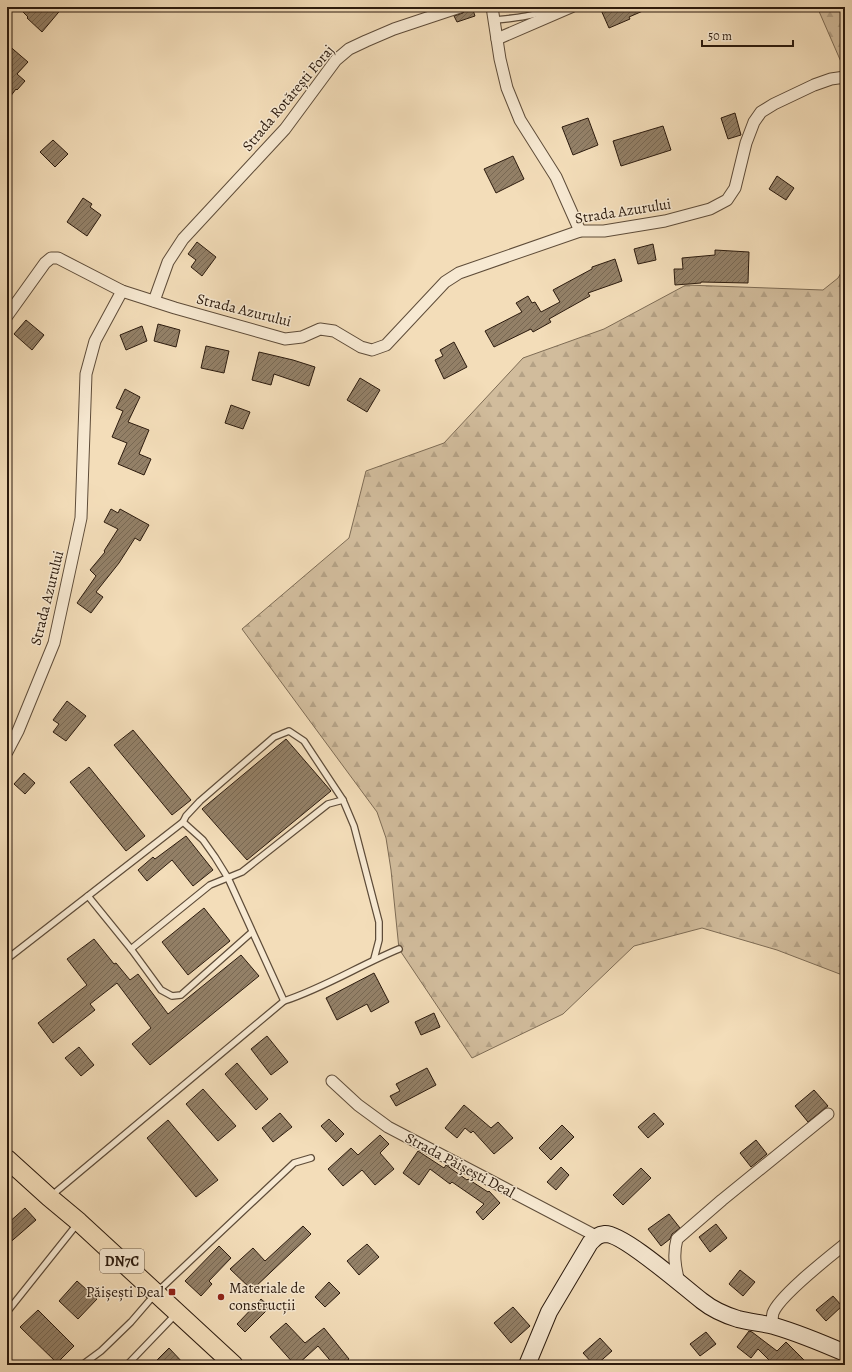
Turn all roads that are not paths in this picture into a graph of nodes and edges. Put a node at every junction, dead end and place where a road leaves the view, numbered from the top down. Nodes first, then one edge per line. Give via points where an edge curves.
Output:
1 (460, 7) edge
2 (492, 7) edge
3 (556, 7) edge
4 (571, 7) edge
5 (495, 20) junction
6 (497, 39) junction
7 (845, 77) edge
8 (580, 231) junction
9 (122, 291) junction
10 (154, 301) junction
11 (7, 316) edge
12 (7, 558) edge
13 (7, 563) edge
14 (7, 752) edge
15 (343, 800) junction
16 (183, 822) junction
17 (228, 878) junction
18 (88, 896) junction
19 (252, 932) junction
20 (131, 949) junction
21 (399, 949) dead end
22 (7, 959) edge
23 (374, 959) junction
24 (284, 1001) junction
25 (332, 1081) dead end
26 (828, 1114) dead end
27 (312, 1158) dead end
28 (7, 1159) edge
29 (49, 1197) junction
30 (79, 1222) junction
31 (596, 1236) junction
32 (845, 1244) edge
33 (679, 1282) junction
34 (156, 1294) junction
35 (7, 1312) edge
36 (177, 1313) junction
37 (772, 1326) junction
38 (845, 1353) edge
39 (82, 1365) edge
40 (127, 1365) edge
41 (234, 1365) edge
42 (527, 1365) edge

1 - 10 street, Strada Rotărești Foraj via 394,29 349,49 336,60 285,129 183,239 168,262
2 - 5 street
3 - 5 lane via 523,18
4 - 6 street
5 - 6 street
6 - 8 street via 507,88 520,120 556,177
7 - 8 street, Strada Azurului via 814,85 762,112 754,122 746,143 735,188 727,200 710,210 665,221 604,231
8 - 10 street, Strada Azurului via 459,273 445,282 386,346 372,350 361,347 334,330 320,329 302,337 285,339
9 - 10 street, Strada Azurului
9 - 11 street via 58,258 51,258
9 - 14 street, Strada Azurului via 95,341 86,374 81,518 54,643
12 - 13 lane
15 - 16 lane via 304,741 289,731 274,737 206,796
15 - 17 lane via 328,804 242,872
15 - 23 lane via 354,826 379,922
16 - 17 lane via 203,840
16 - 18 lane
17 - 19 lane
17 - 20 lane via 210,885
18 - 20 lane
18 - 22 lane
19 - 20 lane via 181,995 172,996 161,990
19 - 24 lane
21 - 23 lane
23 - 24 lane
24 - 29 lane
25 - 31 street, Strada Păișești Deal via 358,1105 388,1127
26 - 33 street via 677,1239 674,1261
27 - 34 lane via 294,1163
28 - 29 main road, DN7C
29 - 30 main road, DN7C
30 - 34 main road, DN7C
30 - 35 lane
31 - 33 street, Strada Păișești Deal via 606,1234 617,1237
31 - 42 street via 549,1312
32 - 37 street via 776,1306
33 - 37 street, Strada Păișești Deal via 719,1311 737,1319
34 - 36 main road, DN7C
34 - 39 lane via 101,1351
36 - 40 lane
36 - 41 main road, DN7C
37 - 38 street, Strada Păișești Deal

